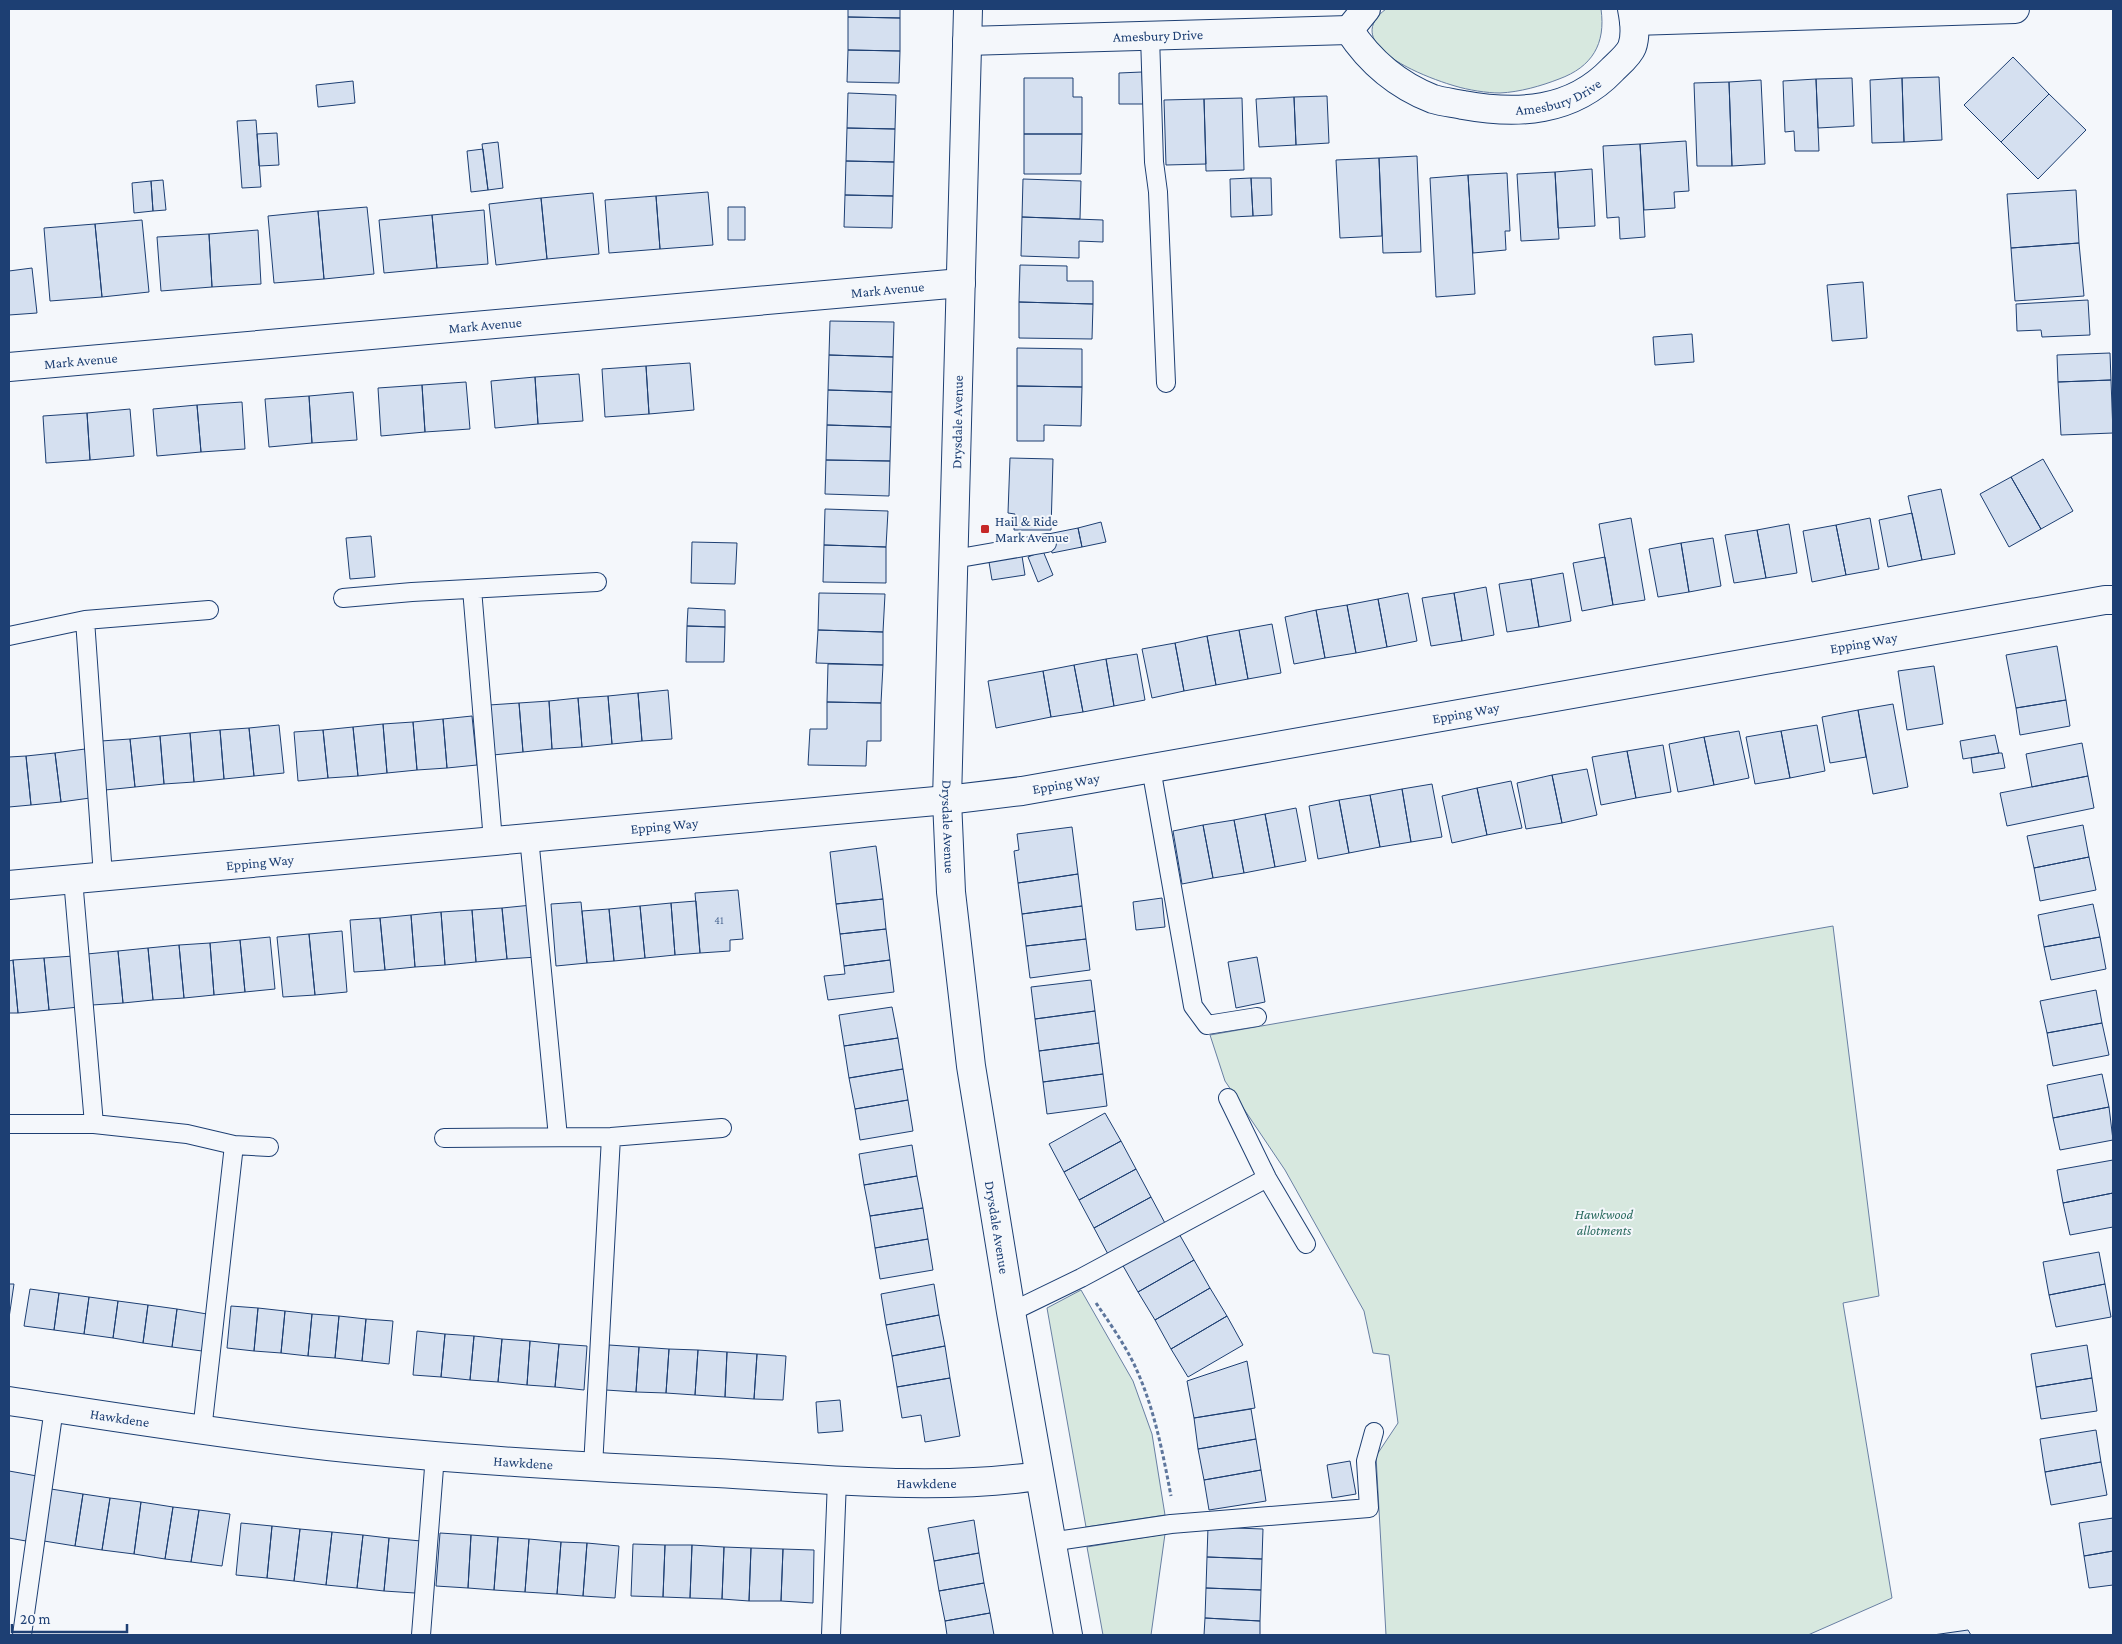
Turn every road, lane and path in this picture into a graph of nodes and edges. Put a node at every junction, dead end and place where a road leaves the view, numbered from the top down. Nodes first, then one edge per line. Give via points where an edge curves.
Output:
1 (968, 9) edge
2 (1366, 9) edge
3 (2015, 9) edge
4 (1633, 15) edge
5 (1349, 30) junction
6 (1150, 36) junction
7 (966, 41) junction
8 (961, 283) junction
9 (9, 367) edge
10 (1166, 383) dead end
11 (1047, 543) dead end
12 (954, 559) junction
13 (596, 582) dead end
14 (472, 589) junction
15 (343, 598) dead end
16 (2113, 600) edge
17 (209, 610) dead end
18 (85, 620) junction
19 (9, 636) edge
20 (1151, 768) junction
21 (947, 800) junction
22 (530, 837) junction
23 (493, 841) junction
24 (103, 876) junction
25 (73, 879) junction
26 (9, 885) edge
27 (1257, 1017) dead end
28 (1228, 1098) dead end
29 (9, 1124) edge
30 (94, 1124) junction
31 (722, 1128) dead end
32 (558, 1137) junction
33 (611, 1137) junction
34 (444, 1138) dead end
35 (234, 1145) junction
36 (269, 1147) dead end
37 (1267, 1178) junction
38 (1306, 1244) dead end
39 (1081, 1278) junction
40 (1011, 1312) junction
41 (9, 1401) edge
42 (54, 1408) junction
43 (202, 1430) junction
44 (1374, 1432) dead end
45 (435, 1455) junction
46 (592, 1467) junction
47 (1039, 1476) junction
48 (837, 1480) junction
49 (1171, 1524) junction
50 (1050, 1542) junction
51 (22, 1635) edge
52 (421, 1635) edge
53 (831, 1635) edge
54 (1068, 1635) edge

1 - 7 street, Drysdale Avenue
2 - 5 street
3 - 4 street, Amesbury Drive
4 - 5 street, Amesbury Drive via 1632,46 1599,84 1567,100 1508,111 1435,100 1406,86 1382,70 1363,51
5 - 6 street, Amesbury Drive
6 - 7 street, Amesbury Drive
6 - 10 lane
7 - 8 street, Drysdale Avenue
8 - 9 street, Mark Avenue
8 - 12 street, Drysdale Avenue
11 - 12 lane
12 - 21 street, Drysdale Avenue
13 - 14 lane
14 - 15 lane
14 - 23 lane
16 - 20 street, Epping Way
17 - 18 lane
18 - 19 lane
18 - 24 lane
20 - 21 street, Epping Way via 1022,791
20 - 27 lane via 1193,1006 1207,1025
21 - 22 street, Epping Way
21 - 40 street, Drysdale Avenue via 951,892 971,1066
22 - 23 street, Epping Way
22 - 32 lane
23 - 24 street, Epping Way
24 - 25 street, Epping Way
25 - 26 street, Epping Way
25 - 30 lane
28 - 37 lane
29 - 30 lane
30 - 35 lane via 187,1134
31 - 33 lane
32 - 33 lane
32 - 34 lane
33 - 46 lane
35 - 36 lane
35 - 43 lane
37 - 38 lane
37 - 39 lane
39 - 40 lane
39 - 49 path via 1138,1372 1158,1431 1172,1503
40 - 47 street, Drysdale Avenue
41 - 42 street, Hawkdene
42 - 43 street, Hawkdene
42 - 51 lane
43 - 45 street, Hawkdene
44 - 49 lane via 1366,1461 1369,1508
45 - 46 street, Hawkdene
45 - 52 lane
46 - 48 street, Hawkdene
47 - 48 street, Hawkdene via 969,1483
47 - 50 street, Drysdale Avenue
48 - 53 lane
49 - 50 lane
50 - 54 street, Drysdale Avenue

